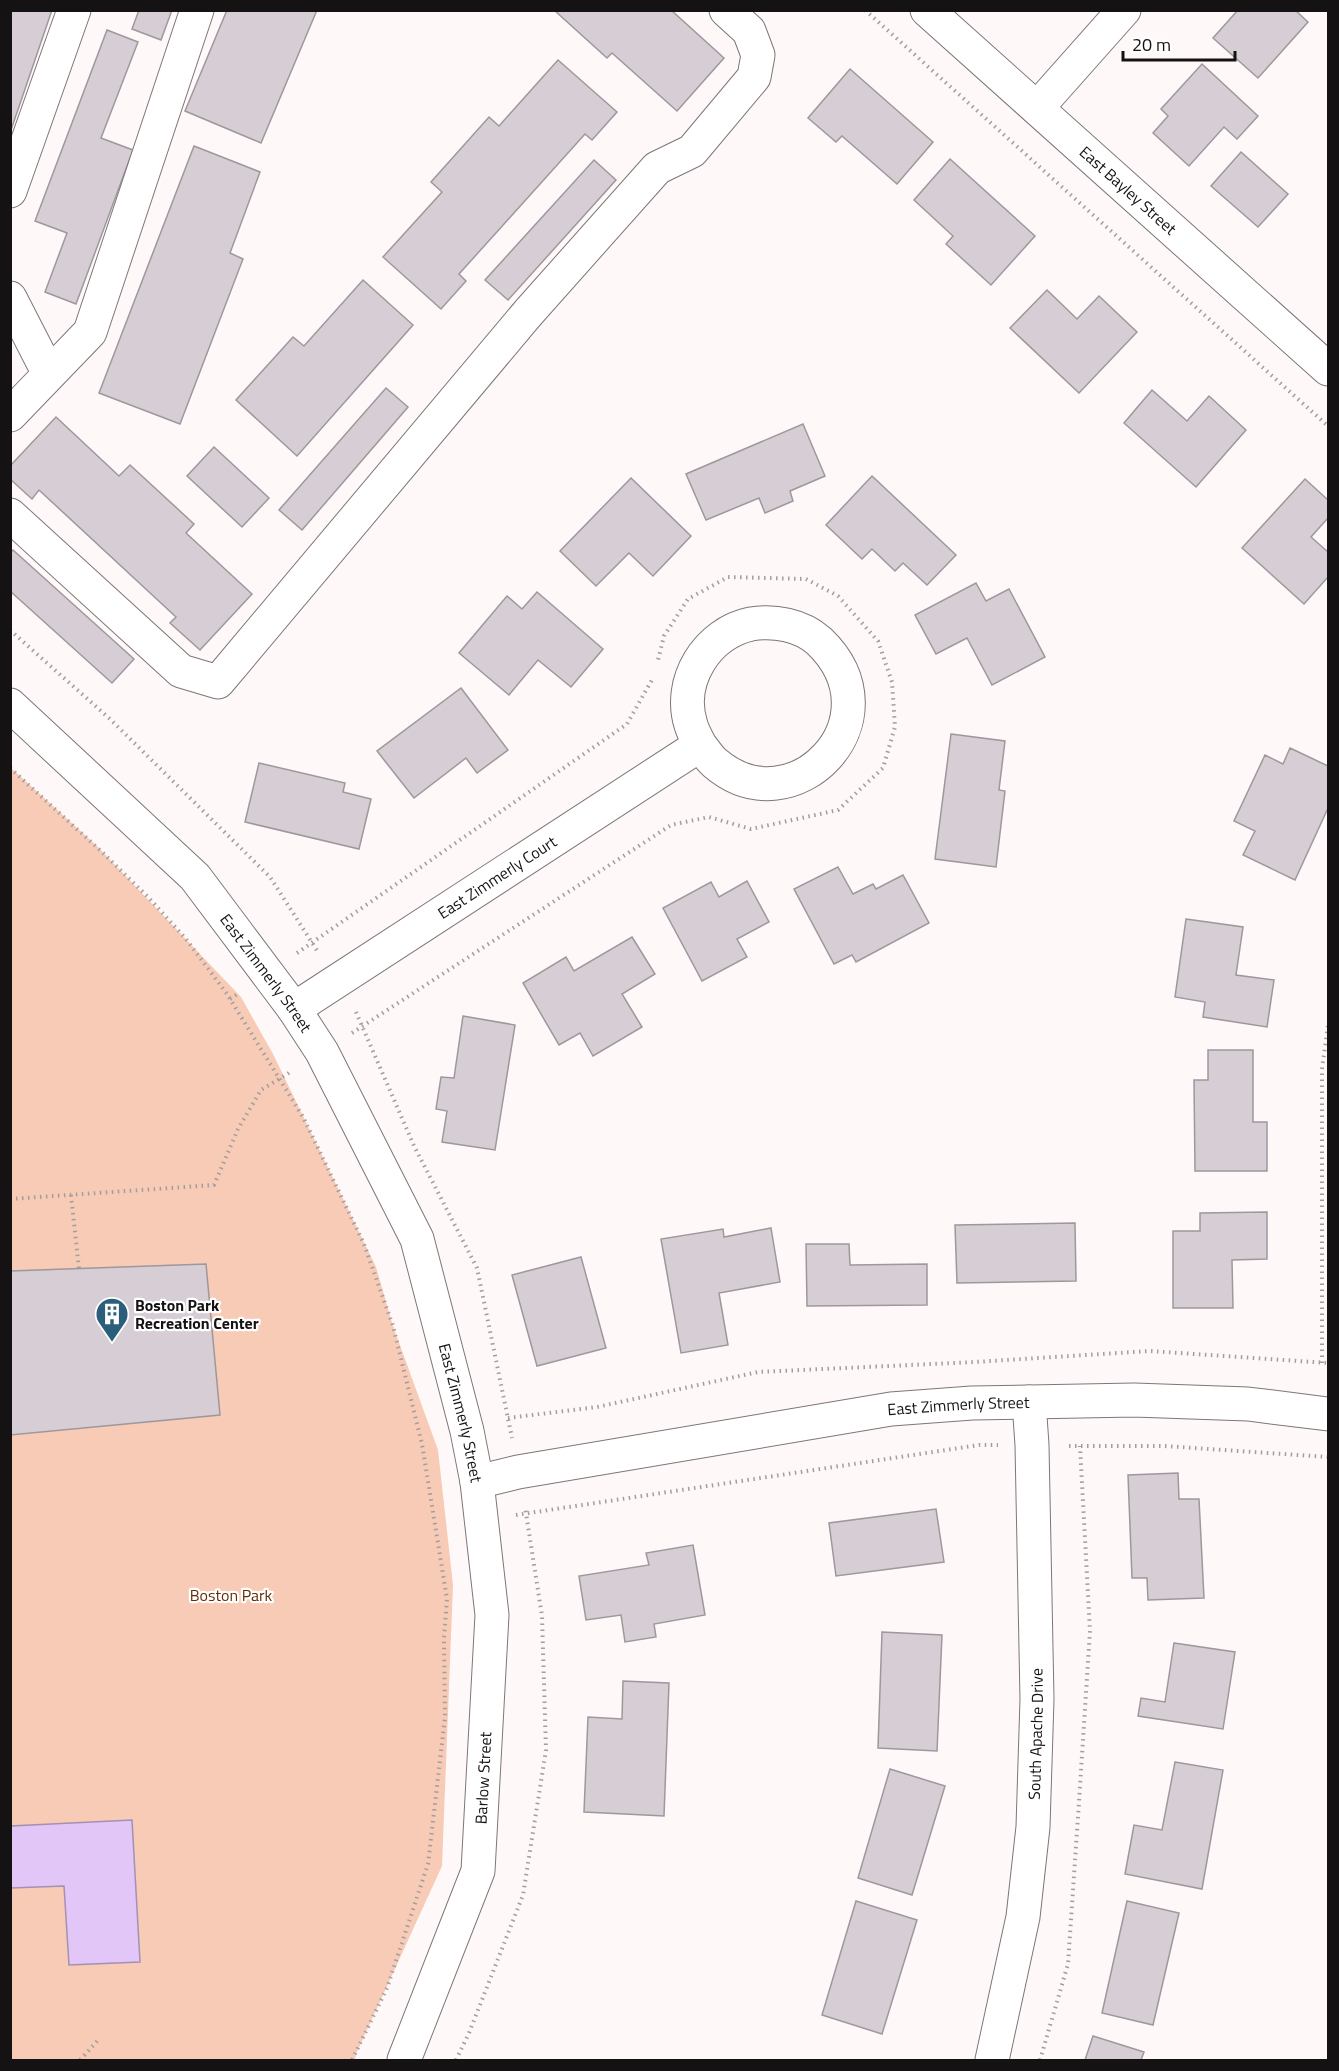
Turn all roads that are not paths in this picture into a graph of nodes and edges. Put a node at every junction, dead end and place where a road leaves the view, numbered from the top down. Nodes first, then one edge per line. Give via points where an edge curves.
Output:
1 (74, 10) edge
2 (197, 10) edge
3 (726, 10) edge
4 (927, 10) edge
5 (1124, 10) edge
6 (1036, 108) junction
7 (10, 191) edge
8 (10, 298) edge
9 (1329, 369) edge
10 (49, 374) junction
11 (10, 415) edge
12 (10, 515) edge
13 (10, 705) edge
14 (700, 745) junction
15 (294, 1010) junction
16 (1029, 1402) junction
17 (1329, 1414) edge
18 (477, 1482) junction
19 (404, 2061) edge
20 (992, 2061) edge

1 - 7 street
2 - 10 street via 90,332
3 - 12 street via 749,31 758,55 754,77 692,151 657,168 528,313 218,682 181,671
4 - 6 street, East Bayley Street
5 - 6 street
6 - 9 street, East Bayley Street
8 - 10 street
10 - 11 street
13 - 15 street, East Zimmerly Street via 195,877
14 - 14 street via 714,762 752,781 771,783 797,778 832,752 844,728 848,700 845,677 832,655 811,635 783,623 739,627 717,640 700,658 691,680 690,724
14 - 15 street, East Zimmerly Court
15 - 18 street, East Zimmerly Street via 322,1052 417,1239
16 - 17 street, East Zimmerly Street via 1226,1403
16 - 18 street, East Zimmerly Street via 891,1409
16 - 20 street, South Apache Drive via 1037,1699 1033,1827 1023,1917
18 - 19 street, Barlow Street via 492,1615 478,1871

